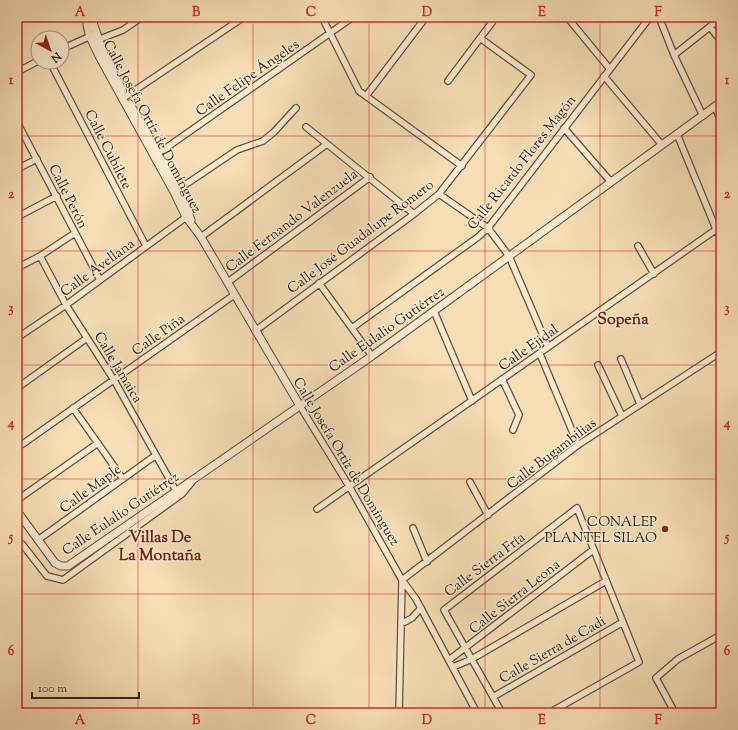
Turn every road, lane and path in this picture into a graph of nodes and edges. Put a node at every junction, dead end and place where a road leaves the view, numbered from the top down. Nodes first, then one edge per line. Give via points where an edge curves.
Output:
1 (88, 17) edge
2 (142, 17) edge
3 (244, 17) edge
4 (322, 17) edge
5 (353, 17) edge
6 (426, 17) edge
7 (496, 17) edge
8 (650, 17) edge
9 (659, 17) edge
10 (569, 18) edge
11 (721, 18) edge
12 (710, 28) junction
13 (330, 34) junction
14 (95, 38) junction
15 (480, 38) junction
16 (721, 41) edge
17 (70, 46) edge
18 (674, 55) junction
19 (30, 65) edge
20 (609, 68) junction
21 (54, 70) edge
22 (17, 72) edge
23 (604, 76) junction
24 (448, 81) dead end
25 (366, 96) junction
26 (124, 98) junction
27 (718, 104) edge
28 (296, 108) dead end
29 (703, 116) junction
30 (17, 122) edge
31 (721, 122) edge
32 (306, 128) dead end
33 (564, 128) junction
34 (677, 134) junction
35 (327, 144) junction
36 (662, 145) junction
37 (156, 155) junction
38 (37, 159) junction
39 (462, 166) junction
40 (17, 169) edge
41 (370, 177) junction
42 (611, 182) junction
43 (177, 190) junction
44 (439, 194) junction
45 (57, 196) junction
46 (414, 214) junction
47 (188, 216) junction
48 (17, 217) edge
49 (488, 228) junction
50 (718, 228) edge
51 (75, 233) junction
52 (201, 237) junction
53 (721, 238) edge
54 (146, 246) junction
55 (638, 246) dead end
56 (40, 256) junction
57 (509, 256) junction
58 (17, 268) edge
59 (654, 274) junction
60 (100, 280) junction
61 (228, 282) junction
62 (319, 283) junction
63 (234, 294) junction
64 (66, 305) junction
65 (434, 311) junction
66 (352, 328) junction
67 (255, 331) junction
68 (17, 338) edge
69 (87, 338) junction
70 (548, 347) junction
71 (721, 352) edge
72 (540, 354) junction
73 (372, 356) junction
74 (621, 359) dead end
75 (598, 365) dead end
76 (502, 379) junction
77 (114, 380) junction
78 (17, 388) edge
79 (472, 400) junction
80 (640, 404) junction
81 (300, 406) junction
82 (73, 408) junction
83 (622, 416) junction
84 (513, 430) dead end
85 (98, 443) junction
86 (578, 445) junction
87 (17, 448) edge
88 (156, 455) junction
89 (199, 475) junction
90 (123, 479) junction
91 (470, 482) dead end
92 (349, 486) junction
93 (176, 490) junction
94 (17, 500) edge
95 (316, 509) dead end
96 (17, 511) edge
97 (488, 515) junction
98 (413, 528) dead end
99 (38, 540) junction
100 (17, 543) edge
101 (593, 550) junction
102 (427, 562) junction
103 (402, 580) junction
104 (606, 581) junction
105 (421, 608) junction
106 (623, 622) junction
107 (401, 624) junction
108 (721, 635) edge
109 (466, 648) junction
110 (472, 659) junction
111 (449, 660) junction
112 (453, 667) junction
113 (493, 697) junction
114 (399, 713) edge
115 (477, 713) edge
116 (502, 713) edge
117 (550, 713) edge
118 (675, 713) edge

1 - 14 street, Calle Josefa Ortiz de Domínguez via 86,22
2 - 14 street via 122,30
3 - 26 street
4 - 13 street
5 - 13 street, Calle Felipe Ángeles
6 - 25 street
7 - 15 street
8 - 20 street, Calle Ricardo Flores Magón
9 - 18 street
10 - 20 street
11 - 12 street
12 - 16 street
12 - 18 street
13 - 25 street via 359,91
13 - 37 street, Calle Felipe Ángeles
14 - 17 street
14 - 26 street, Calle Josefa Ortiz de Domínguez via 99,56
15 - 24 street
15 - 39 street, Calle José Guadalupe Romero via 531,75
18 - 29 street
19 - 22 street
20 - 23 street, Calle Ricardo Flores Magón
21 - 54 street, Calle Cubilete
23 - 33 street, Calle Ricardo Flores Magón
23 - 36 street
25 - 39 street
26 - 37 street, Calle Josefa Ortiz de Domínguez
27 - 29 street, Calle Eulalio Gutiérrez
27 - 31 street
28 - 43 street via 263,141 237,150
29 - 34 street, Calle Eulalio Gutiérrez
30 - 38 street, Calle Perón
32 - 35 street
33 - 42 street
33 - 49 street, Calle Ricardo Flores Magón
34 - 36 street, Calle Eulalio Gutiérrez
34 - 50 street
35 - 41 street
35 - 52 street
36 - 42 street, Calle Eulalio Gutiérrez
37 - 43 street, Calle Josefa Ortiz de Domínguez
38 - 40 street
38 - 45 street, Calle Perón
39 - 44 street, Calle José Guadalupe Romero
41 - 46 street
41 - 61 street, Calle Fernando Valenzuela
42 - 57 street, Calle Eulalio Gutiérrez
43 - 47 street, Calle Josefa Ortiz de Domínguez
44 - 46 street, Calle José Guadalupe Romero
44 - 49 street
45 - 48 street
45 - 51 street, Calle Perón
46 - 62 street, Calle José Guadalupe Romero
47 - 52 street, Calle Josefa Ortiz de Domínguez
47 - 54 street, Calle Avellana
49 - 57 street
49 - 66 street, Calle Ricardo Flores Magón via 478,238
50 - 53 street
50 - 59 street, Calle Ejidal
51 - 56 street
51 - 60 street, Calle Perón
52 - 61 street, Calle Josefa Ortiz de Domínguez
54 - 60 street, Calle Avellana
55 - 59 street
56 - 58 street
56 - 64 street, Calle Jamaica
57 - 65 street, Calle Eulalio Gutiérrez
57 - 70 street
59 - 70 street, Calle Ejidal
60 - 64 street, Calle Avellana
61 - 63 street, Calle Josefa Ortiz de Domínguez
62 - 66 street
62 - 67 street, Calle José Guadalupe Romero
63 - 67 street, Calle Josefa Ortiz de Domínguez
63 - 77 street, Calle Piña
64 - 68 street, Calle Avellana
64 - 69 street, Calle Jamaica
65 - 73 street, Calle Eulalio Gutiérrez
65 - 79 street
66 - 73 street
67 - 81 street, Calle Josefa Ortiz de Domínguez
69 - 77 street, Calle Jamaica
69 - 78 street
70 - 72 street, Calle Ejidal
71 - 80 street, Calle Bugambilias
72 - 76 street, Calle Ejidal
72 - 86 street
73 - 81 street, Calle Eulalio Gutiérrez
74 - 80 street
75 - 83 street
76 - 79 street, Calle Ejidal
76 - 84 street via 519,415
77 - 82 street, Calle Piña
77 - 88 street, Calle Jamaica
79 - 92 street, Calle Ejidal
80 - 83 street, Calle Bugambilias
81 - 89 street, Calle Eulalio Gutiérrez
81 - 92 street, Calle Josefa Ortiz de Domínguez
82 - 85 street
82 - 87 street, Calle Piña
83 - 86 street, Calle Bugambilias
85 - 90 street
85 - 94 street
86 - 97 street, Calle Bugambilias
88 - 90 street, Calle Maple
88 - 93 street, Calle Jamaica
89 - 93 street, Calle Eulalio Gutiérrez
89 - 100 street via 182,494 63,580 47,576 22,544
90 - 99 street, Calle Maple
91 - 97 street
92 - 95 street, Calle Ejidal
92 - 103 street, Calle Josefa Ortiz de Domínguez
93 - 99 street, Calle Eulalio Gutiérrez via 68,566 55,563
96 - 99 street
97 - 102 street, Calle Bugambilias
98 - 102 street
101 - 104 street
101 - 109 street, Calle Sierra Leona
101 - 109 street, Calle Sierra Fría via 577,508 444,610
102 - 103 street, Calle Bugambilias
103 - 105 street, Calle Josefa Ortiz de Domínguez
103 - 107 street
104 - 106 street
104 - 110 street
105 - 107 street via 412,618
105 - 111 street, Calle Josefa Ortiz de Domínguez
106 - 113 street, Calle Sierra de Cadi
106 - 117 street via 639,662
107 - 114 street
108 - 118 street via 678,659 656,678
109 - 110 street
109 - 111 street, Calle Sierra Leona
110 - 112 street
110 - 113 street
111 - 112 street, Calle Josefa Ortiz de Domínguez
112 - 115 street, Calle Josefa Ortiz de Domínguez
113 - 116 street

